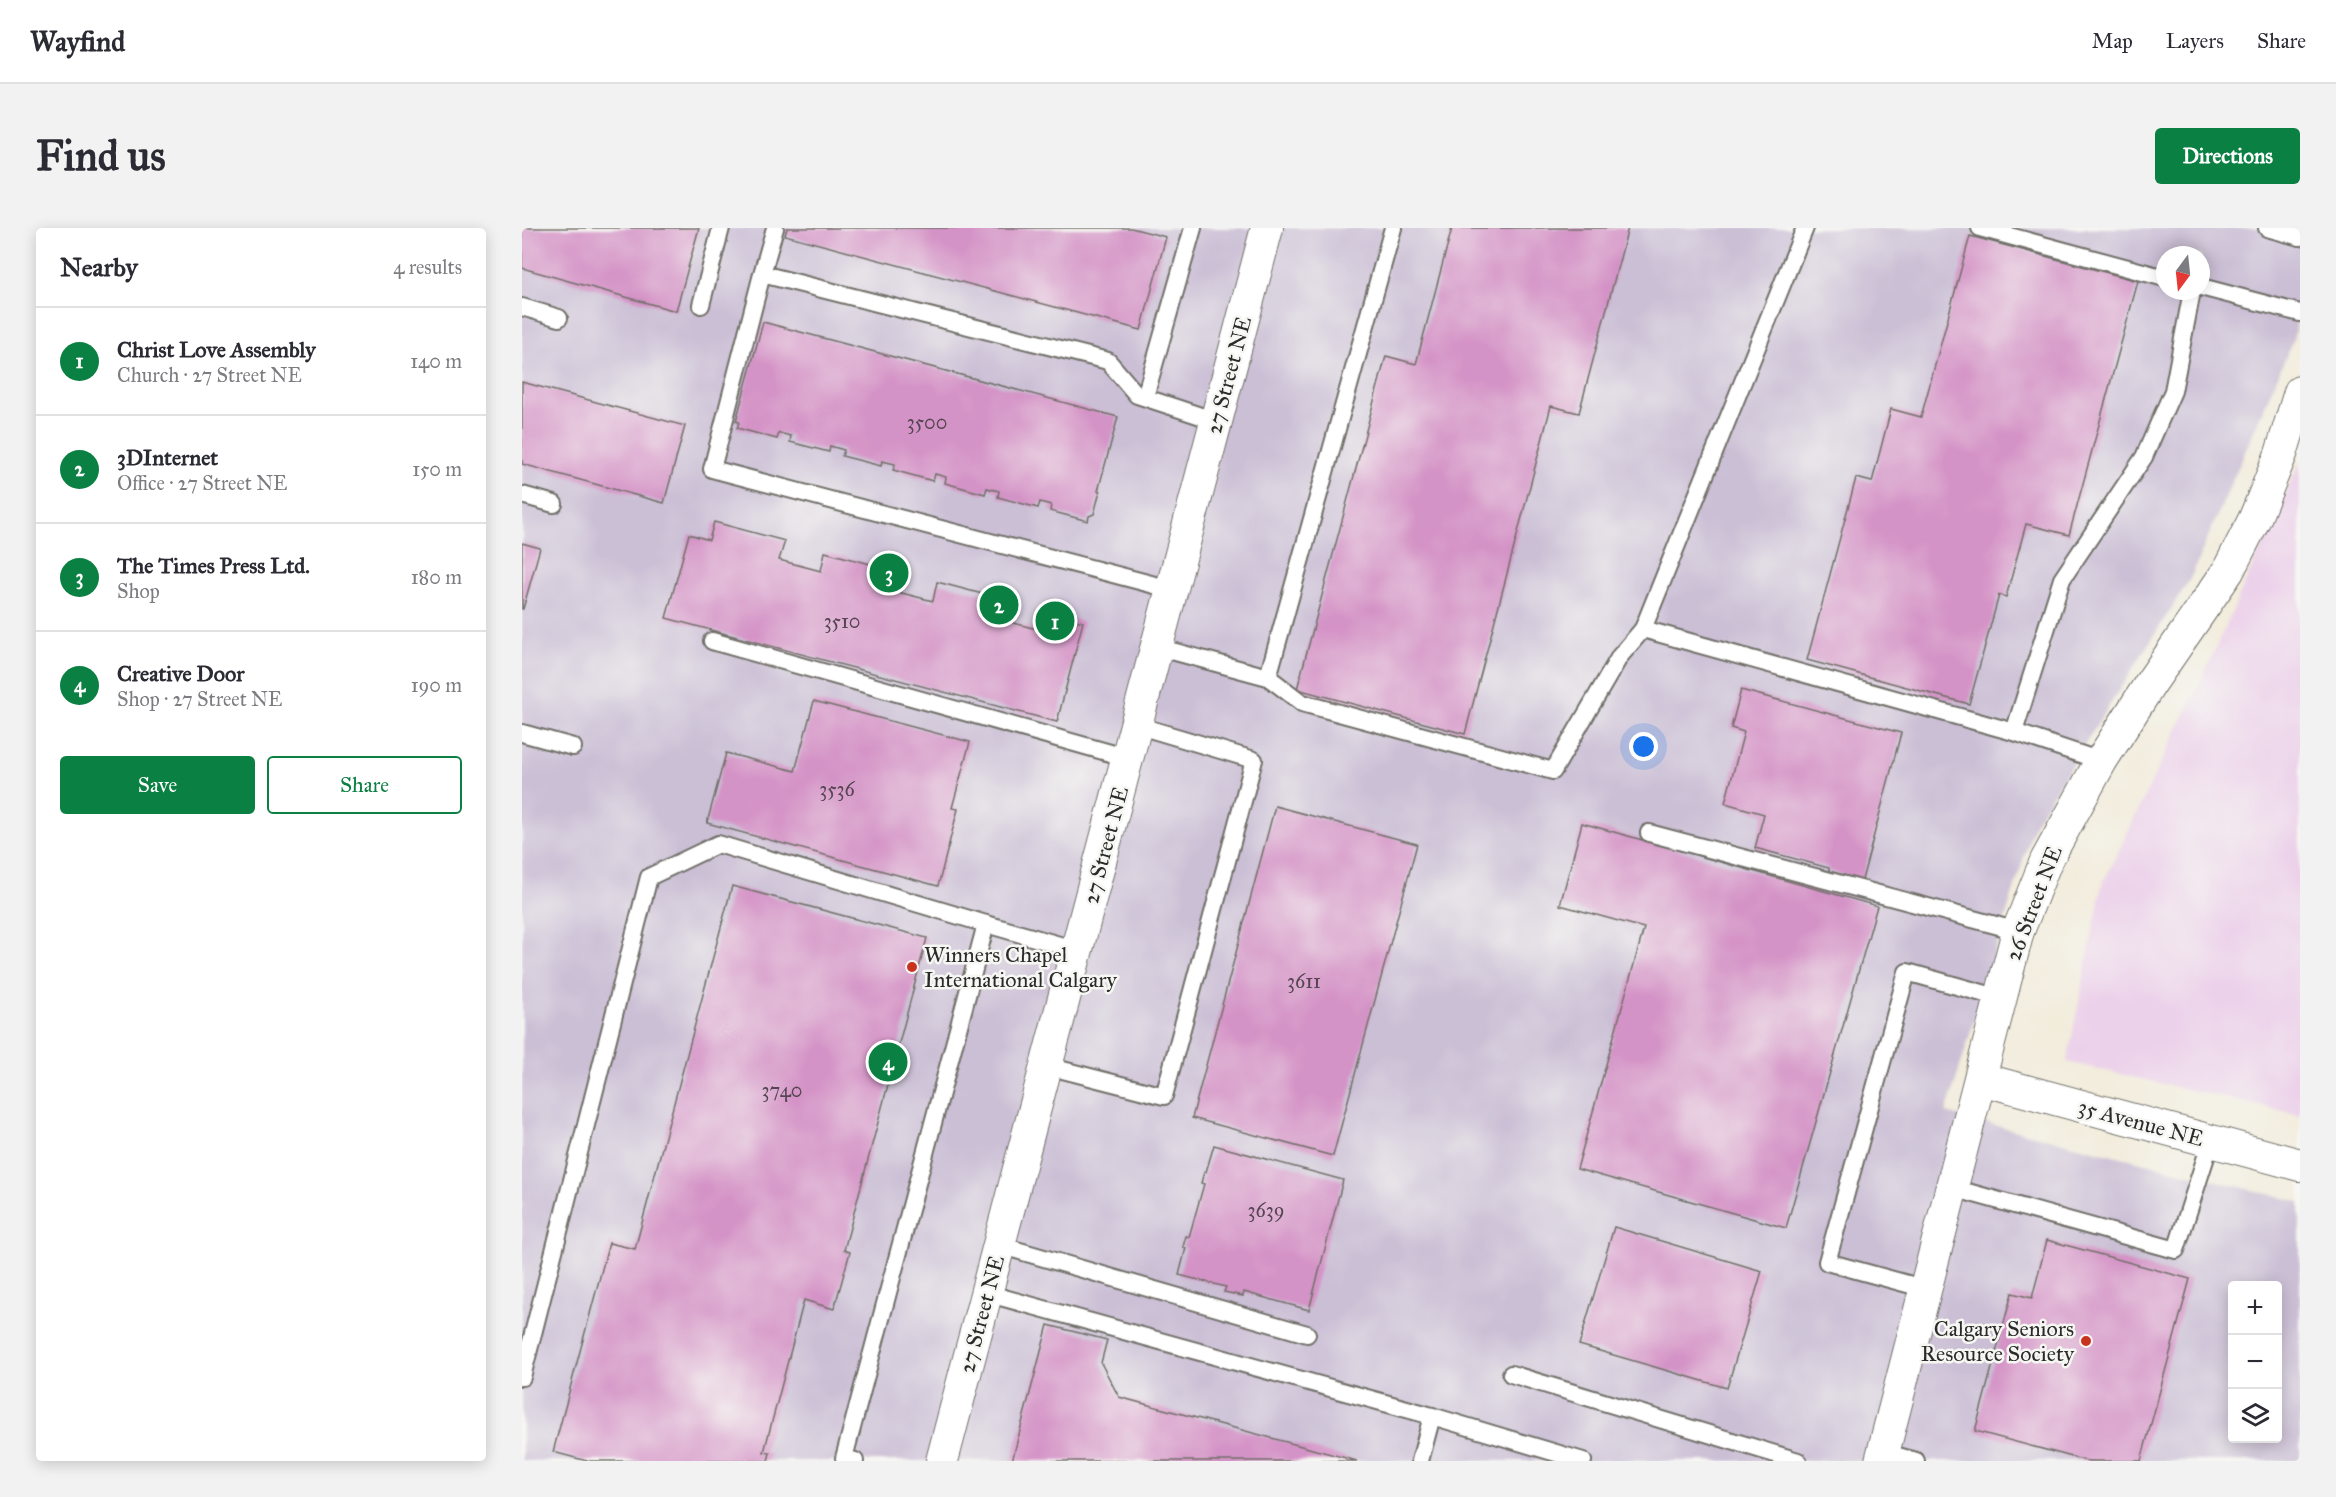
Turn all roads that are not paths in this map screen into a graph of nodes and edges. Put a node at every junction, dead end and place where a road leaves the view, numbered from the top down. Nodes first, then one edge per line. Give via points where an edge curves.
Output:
1 (721, 228) edge
2 (775, 228) edge
3 (1194, 228) edge
4 (1267, 228) edge
5 (1393, 228) edge
6 (1805, 228) edge
7 (1980, 228) edge
8 (2267, 228) edge
9 (2300, 237) edge
10 (762, 274) junction
11 (2156, 276) edge
12 (2210, 289) edge
13 (2190, 300) edge
14 (701, 305) dead end
15 (522, 307) edge
16 (2300, 314) edge
17 (559, 318) dead end
18 (2300, 392) edge
19 (1145, 398) junction
20 (1216, 421) junction
21 (522, 495) edge
22 (554, 504) dead end
23 (1170, 589) junction
24 (1643, 629) junction
25 (712, 641) dead end
26 (1157, 647) junction
27 (1268, 677) junction
28 (1136, 725) junction
29 (2014, 732) junction
30 (522, 733) edge
31 (573, 747) dead end
32 (1128, 758) junction
33 (2100, 761) junction
34 (1649, 833) dead end
35 (986, 924) junction
36 (2018, 932) junction
37 (1077, 950) junction
38 (2000, 998) junction
39 (1047, 1066) junction
40 (1981, 1079) junction
41 (2211, 1141) junction
42 (2300, 1165) edge
43 (1953, 1188) junction
44 (999, 1245) junction
45 (1926, 1289) junction
46 (986, 1293) junction
47 (1307, 1334) dead end
48 (1511, 1374) dead end
49 (522, 1377) edge
50 (1432, 1416) junction
51 (1882, 1456) edge
52 (855, 1461) edge
53 (942, 1461) edge
54 (1420, 1461) edge
55 (1583, 1461) edge
56 (1798, 1461) edge
57 (1916, 1461) edge

1 - 14 lane
2 - 10 lane
3 - 19 lane
4 - 20 street, 27 Street NE
5 - 27 lane
6 - 24 lane
7 - 11 lane
8 - 9 lane
10 - 19 lane via 1108,361 1137,395
10 - 23 lane via 712,469
12 - 16 lane
13 - 29 lane via 2173,391 2144,457 2062,579
15 - 17 lane
18 - 33 street, 26 Street NE via 2281,454 2228,571
19 - 20 lane
20 - 23 street, 27 Street NE
21 - 22 lane
23 - 26 street, 27 Street NE
24 - 27 lane via 1620,656 1553,771 1302,703
24 - 29 lane
25 - 32 lane
26 - 27 lane
26 - 28 street, 27 Street NE
28 - 32 street, 27 Street NE
28 - 39 lane via 1254,760 1251,772 1164,1096
29 - 33 lane
30 - 31 lane
32 - 37 street, 27 Street NE
33 - 36 street, 26 Street NE via 2046,861
34 - 36 lane
35 - 37 lane
35 - 49 lane via 718,844 649,877
35 - 52 lane via 844,1458
36 - 38 street, 26 Street NE
37 - 39 street, 27 Street NE
38 - 40 street, 26 Street NE
38 - 45 lane via 1907,972 1827,1262
39 - 44 street, 27 Street NE
40 - 41 street, 35 Avenue NE
40 - 43 street, 26 Street NE
41 - 42 street, 35 Avenue NE
41 - 43 lane via 2176,1251
43 - 45 street, 26 Street NE
44 - 46 street, 27 Street NE
44 - 47 lane
45 - 51 street, 26 Street NE
46 - 50 lane
46 - 53 street, 27 Street NE
48 - 56 lane
50 - 54 lane
50 - 55 lane
51 - 57 lane

